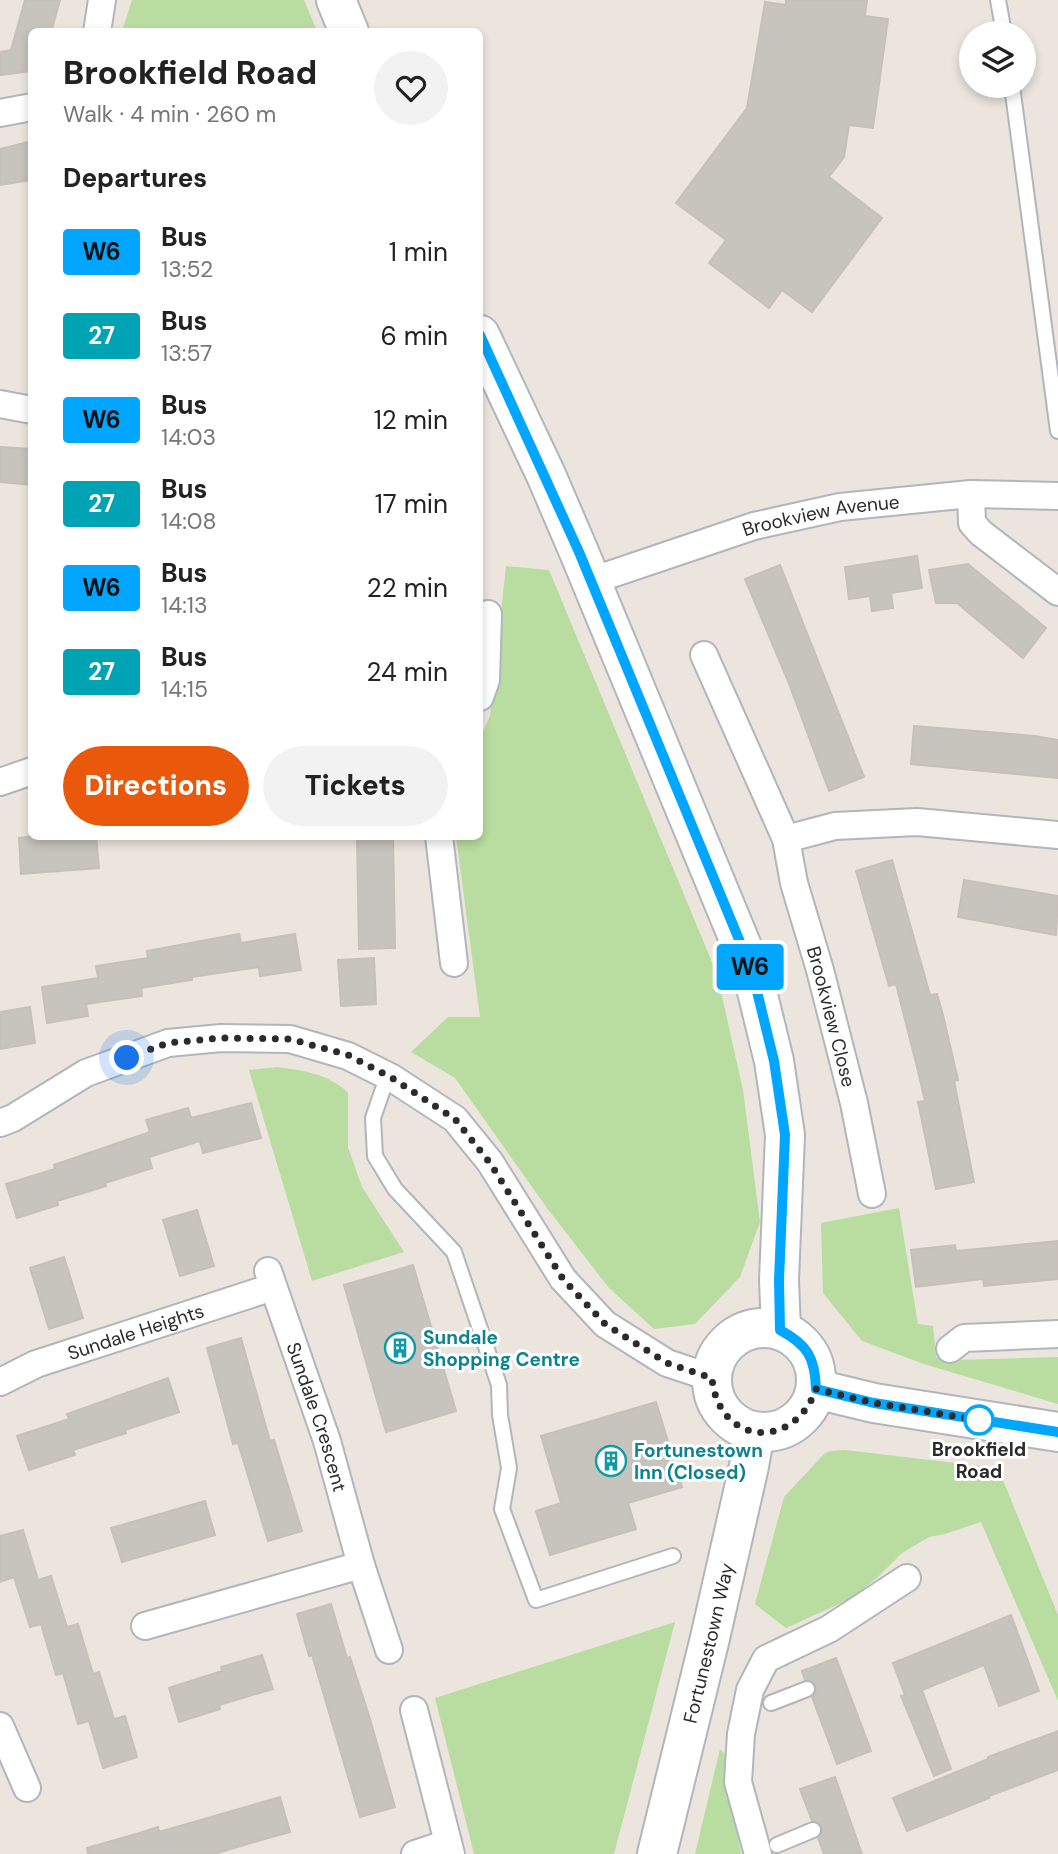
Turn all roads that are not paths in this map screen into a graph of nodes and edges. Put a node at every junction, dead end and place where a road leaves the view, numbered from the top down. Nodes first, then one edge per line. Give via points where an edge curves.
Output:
1 (103, 0) edge
2 (336, 0) edge
3 (998, 0) edge
4 (1002, 21) edge
5 (98, 28) edge
6 (347, 28) edge
7 (1014, 98) edge
8 (28, 108) edge
9 (0, 113) edge
10 (483, 341) edge
11 (0, 404) edge
12 (28, 409) edge
13 (1058, 431) edge
14 (971, 494) junction
15 (1058, 496) edge
16 (591, 581) junction
17 (1058, 592) edge
18 (488, 614) dead end
19 (705, 655) dead end
20 (483, 688) edge
21 (28, 772) edge
22 (0, 782) edge
23 (1058, 835) edge
24 (786, 839) junction
25 (439, 840) edge
26 (454, 963) dead end
27 (392, 1078) junction
28 (0, 1123) edge
29 (872, 1194) dead end
30 (270, 1279) joint
31 (780, 1330) junction
32 (1058, 1334) edge
33 (950, 1349) dead end
34 (712, 1378) junction
35 (0, 1380) edge
36 (816, 1389) junction
37 (755, 1432) junction
38 (1058, 1432) edge
39 (673, 1556) dead end
40 (361, 1565) junction
41 (907, 1578) dead end
42 (145, 1626) dead end
43 (389, 1650) dead end
44 (807, 1689) dead end
45 (771, 1703) dead end
46 (414, 1710) dead end
47 (0, 1726) edge
48 (27, 1788) dead end
49 (813, 1830) dead end
50 (449, 1848) edge
51 (767, 1849) edge
52 (415, 1854) edge
53 (657, 1854) edge

1 - 5 street
2 - 6 street
3 - 4 lane
7 - 13 lane
8 - 9 street
10 - 16 street
11 - 12 street
14 - 15 street, Brookview Avenue
14 - 16 street, Brookview Avenue via 840,507 766,524
14 - 17 street via 972,523
16 - 31 street via 752,971 774,1061 785,1135
18 - 20 street
19 - 24 street, Brookview Close
21 - 22 street
23 - 24 street via 917,822 835,826
24 - 29 street, Brookview Close via 855,1103
25 - 26 street
27 - 28 street via 348,1055 290,1039 168,1043 86,1073
27 - 34 street via 455,1119 490,1163 563,1279 605,1324 667,1363
27 - 39 lane via 373,1118 375,1156 395,1189 454,1252 499,1385 509,1468 502,1509 536,1600
30 - 35 street, Sundale Heights
30 - 40 street, Sundale Crescent via 327,1441
31 - 34 street via 757,1328 734,1336 722,1348
31 - 36 street via 810,1353
32 - 33 street via 964,1338
34 - 37 street via 713,1393 728,1419
36 - 37 street via 811,1405 794,1423 771,1432
36 - 38 street via 874,1403
37 - 53 street, Fortunestown Way
40 - 42 street
40 - 43 street, Sundale Crescent
41 - 51 street via 829,1629 766,1659 750,1690 738,1782
44 - 45 lane
46 - 50 street
47 - 48 street
49 - 51 lane
50 - 52 street

